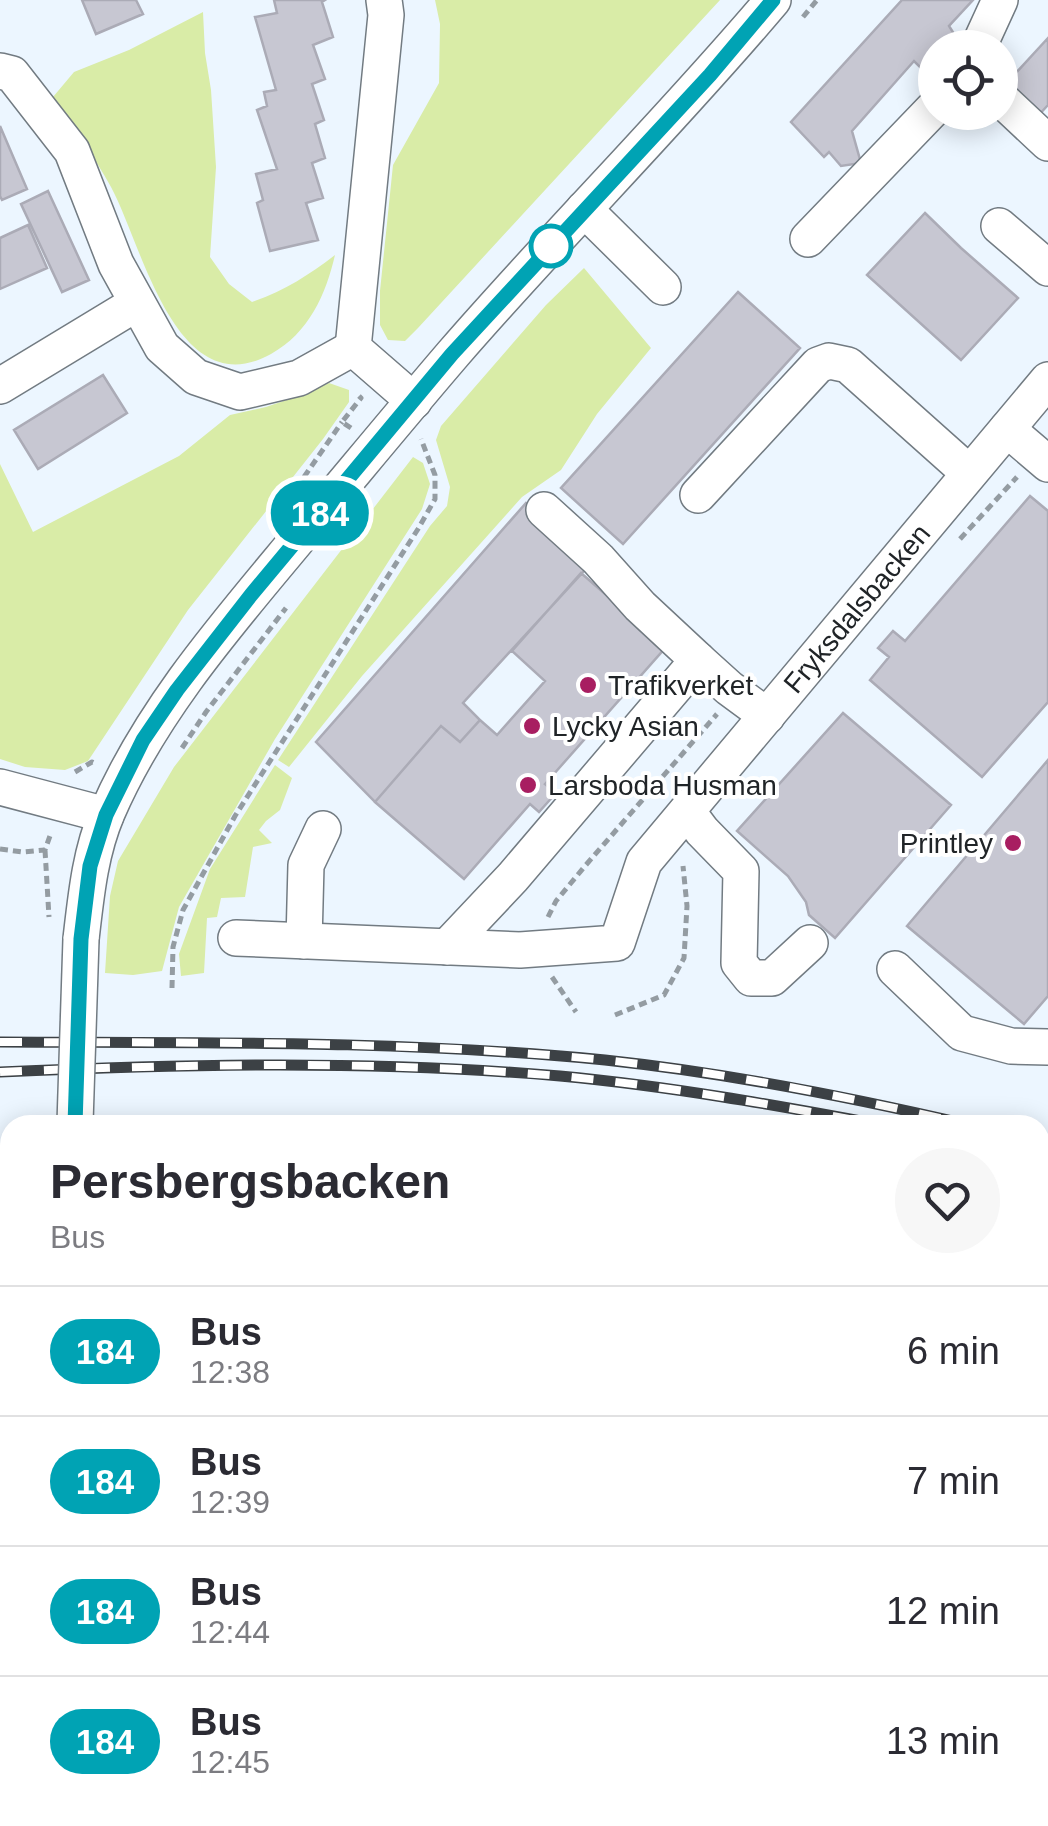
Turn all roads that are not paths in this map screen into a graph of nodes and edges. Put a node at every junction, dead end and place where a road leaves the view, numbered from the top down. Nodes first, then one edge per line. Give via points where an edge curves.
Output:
1 (384, 0) edge
2 (773, 0) edge
3 (1000, 0) edge
4 (986, 30) edge
5 (0, 71) edge
6 (1018, 115) edge
7 (918, 125) edge
8 (1048, 143) edge
9 (584, 209) junction
10 (999, 226) dead end
11 (808, 239) dead end
12 (1048, 268) edge
13 (664, 287) dead end
14 (137, 303) junction
15 (353, 348) junction
16 (1048, 380) edge
17 (0, 386) edge
18 (414, 401) junction
19 (1007, 428) junction
20 (1043, 459) edge
21 (969, 473) junction
22 (698, 495) dead end
23 (544, 510) dead end
24 (698, 660) junction
25 (767, 716) junction
26 (0, 787) edge
27 (106, 815) junction
28 (695, 821) junction
29 (323, 829) dead end
30 (236, 938) dead end
31 (304, 942) junction
32 (810, 943) dead end
33 (447, 948) junction
34 (895, 969) dead end
35 (1048, 1047) edge
36 (75, 1115) edge

1 - 15 street
2 - 9 street
3 - 4 street
5 - 14 street via 12,74 72,151
6 - 8 street
7 - 11 street
9 - 13 street
9 - 18 street
10 - 12 street
14 - 15 street via 162,346 196,377 240,392 299,378
14 - 17 street
15 - 18 street
16 - 19 street, Fryksdalsbacken
18 - 27 street via 177,690
19 - 20 street
19 - 21 street, Fryksdalsbacken
21 - 22 street via 848,365 828,361
21 - 25 street, Fryksdalsbacken
23 - 24 street
24 - 25 street
24 - 33 street
25 - 28 street, Fryksdalsbacken
26 - 27 street
27 - 36 street, bridge via 90,866 81,939
28 - 32 street via 741,871 739,963 751,978 772,978
28 - 33 street, Fryksdalsbacken via 644,862 617,943
29 - 31 street via 306,865
30 - 31 street
31 - 33 street
34 - 35 street via 962,1033

